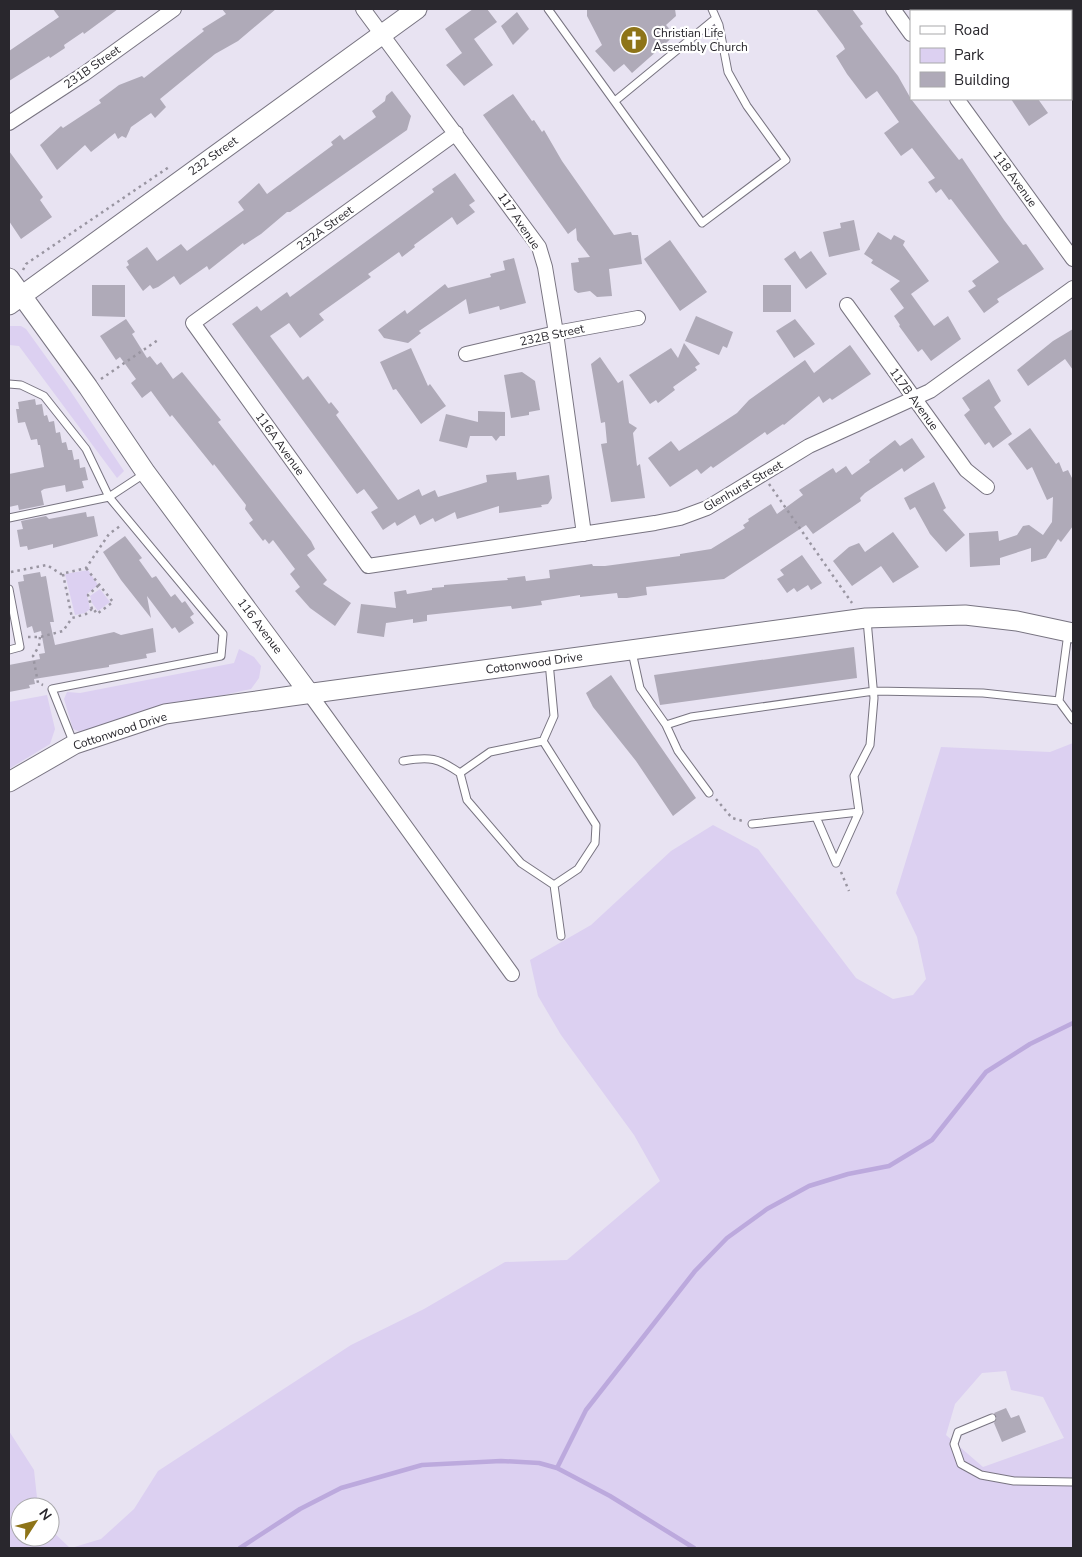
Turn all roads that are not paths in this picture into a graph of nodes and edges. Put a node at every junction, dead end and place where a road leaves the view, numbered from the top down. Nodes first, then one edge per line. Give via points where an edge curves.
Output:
1 (174, 9) edge
2 (363, 9) edge
3 (418, 9) edge
4 (549, 9) edge
5 (712, 9) edge
6 (893, 9) edge
7 (716, 18) junction
8 (910, 33) edge
9 (382, 35) junction
10 (958, 100) edge
11 (614, 101) junction
12 (9, 123) edge
13 (456, 133) junction
14 (1073, 259) edge
15 (16, 274) edge
16 (1073, 288) edge
17 (15, 300) edge
18 (847, 305) dead end
19 (638, 318) dead end
20 (193, 323) joint
21 (556, 333) junction
22 (466, 354) dead end
23 (9, 384) edge
24 (914, 399) junction
25 (146, 473) junction
26 (987, 487) dead end
27 (109, 497) junction
28 (9, 518) edge
29 (584, 534) junction
30 (368, 566) joint
31 (9, 588) edge
32 (866, 618) junction
33 (1071, 632) edge
34 (631, 649) junction
35 (9, 650) edge
36 (548, 661) junction
37 (874, 691) junction
38 (310, 693) junction
39 (1059, 701) junction
40 (1072, 720) edge
41 (666, 725) junction
42 (543, 741) junction
43 (75, 744) junction
44 (403, 761) dead end
45 (460, 773) junction
46 (9, 782) edge
47 (709, 793) road end
48 (859, 812) junction
49 (816, 818) junction
50 (752, 824) road end
51 (554, 886) junction
52 (561, 936) dead end
53 (512, 974) dead end
54 (992, 1418) dead end
55 (1073, 1482) edge

1 - 12 street, 231B Street
2 - 9 street, 117 Avenue
3 - 9 street, 232 Street
4 - 11 lane
5 - 7 lane
6 - 8 street
7 - 11 lane
7 - 11 lane via 728,72 747,106 786,160 702,223
9 - 13 street, 117 Avenue
9 - 17 street, 232 Street
10 - 14 street, 118 Avenue
13 - 20 street, 232A Street
13 - 21 street, 117 Avenue via 539,247
15 - 17 street, 116 Avenue
16 - 24 street, Glenhurst Street via 930,391
17 - 25 street, 116 Avenue via 88,388
18 - 24 street, 117B Avenue
19 - 21 street, 232B Street
20 - 30 street, 116A Avenue
21 - 22 street, 232B Street
21 - 29 street, 117 Avenue
23 - 27 lane via 21,385 44,396 86,449
24 - 26 street, 117B Avenue via 966,470
24 - 29 street, Glenhurst Street via 809,446 707,508 680,518
25 - 27 lane
25 - 38 street, 116 Avenue
27 - 28 lane
27 - 43 lane via 223,634 221,656 52,689
29 - 30 street, Glenhurst Street
31 - 35 lane via 20,647
32 - 33 street, Cottonwood Drive via 964,615 1018,621
32 - 34 street, Cottonwood Drive
32 - 37 lane
33 - 39 lane
34 - 36 street, Cottonwood Drive
34 - 41 lane via 640,688
36 - 38 street, Cottonwood Drive
36 - 42 lane via 554,716
37 - 39 lane via 983,693
37 - 41 lane via 691,717
37 - 48 lane via 870,746 854,776
38 - 43 street, Cottonwood Drive via 165,714
38 - 53 street, 116 Avenue
39 - 40 lane
41 - 47 lane via 678,751
42 - 45 lane via 490,752
42 - 51 lane via 596,825 594,843 578,870
43 - 46 street, Cottonwood Drive
44 - 45 lane via 425,757 443,761
45 - 51 lane via 467,800 521,864
48 - 49 lane
48 - 49 lane via 836,863
49 - 50 lane
51 - 52 lane
54 - 55 lane via 958,1432 954,1444 961,1464 981,1475 1014,1481

